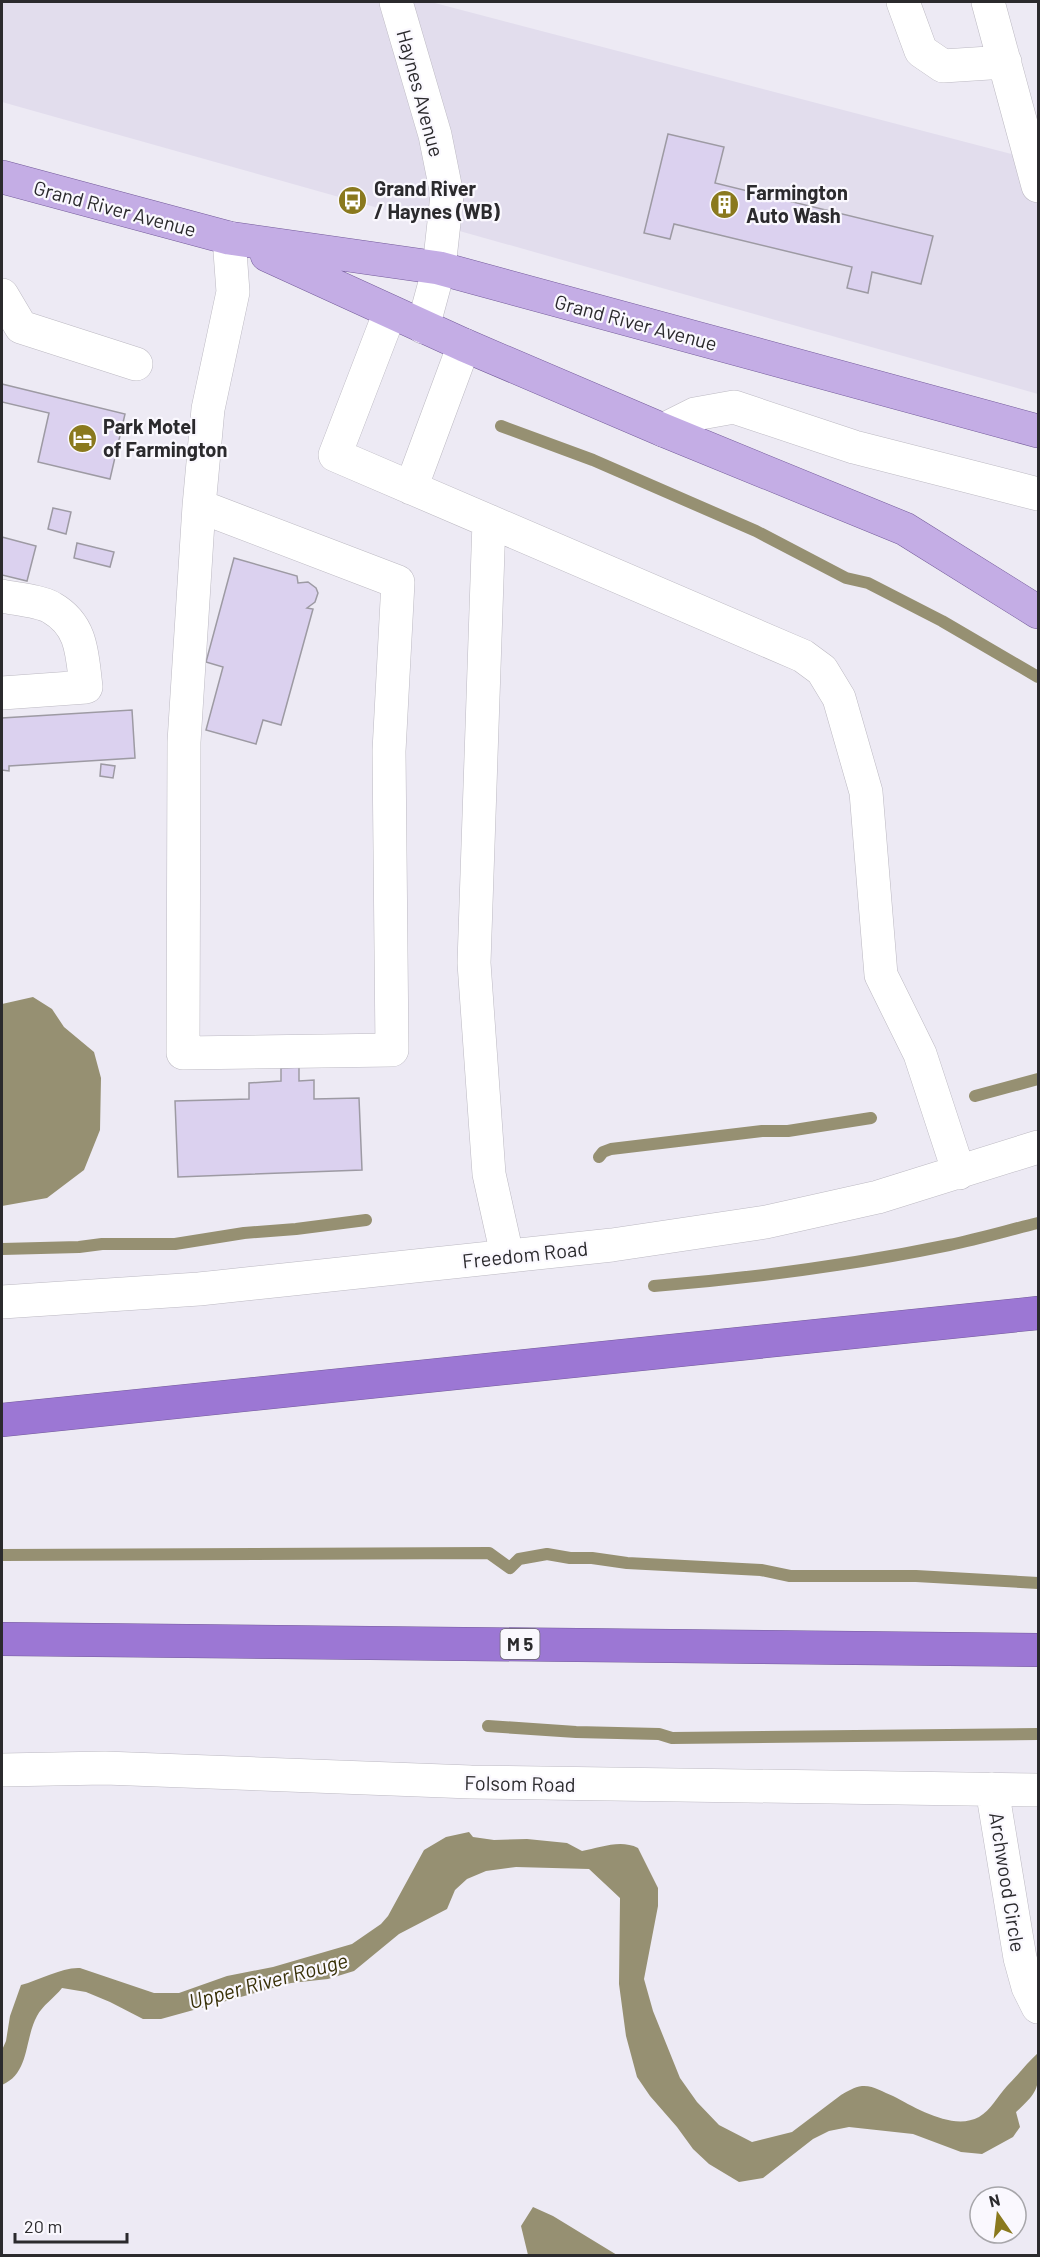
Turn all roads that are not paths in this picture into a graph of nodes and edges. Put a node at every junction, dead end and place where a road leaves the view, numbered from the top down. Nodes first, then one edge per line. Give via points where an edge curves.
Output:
1 (396, 2) edge
2 (903, 2) edge
3 (988, 2) edge
4 (1005, 62) junction
5 (2, 177) edge
6 (1038, 186) edge
7 (230, 238) junction
8 (439, 268) junction
9 (2, 295) edge
10 (390, 312) junction
11 (423, 327) junction
12 (464, 345) junction
13 (136, 364) dead end
14 (663, 430) junction
15 (1038, 431) edge
16 (411, 488) junction
17 (1038, 494) edge
18 (199, 506) junction
19 (489, 521) junction
20 (2, 596) edge
21 (1038, 612) edge
22 (2, 693) edge
23 (1038, 1147) edge
24 (959, 1173) junction
25 (507, 1255) junction
26 (2, 1302) edge
27 (1038, 1313) edge
28 (2, 1420) edge
29 (2, 1639) edge
30 (1038, 1650) edge
31 (2, 1770) edge
32 (992, 1789) junction
33 (1038, 1790) edge
34 (1038, 2007) edge

1 - 8 street, Haynes Avenue via 435,135 447,195
2 - 4 street via 921,51 943,66
3 - 4 street
4 - 6 street
5 - 7 main road, Grand River Avenue
7 - 8 main road, Grand River Avenue
7 - 10 main road, Grand River Avenue
7 - 18 street via 233,292 208,409
8 - 11 street, Haynes Avenue
8 - 15 main road, Grand River Avenue
9 - 13 street via 21,327
10 - 11 main road, Grand River Avenue
10 - 16 street via 335,455
11 - 12 main road, Grand River Avenue
12 - 14 main road, Grand River Avenue
12 - 16 street
14 - 17 street via 695,414 734,407 854,447
14 - 21 main road, Grand River Avenue via 905,529
16 - 19 street
18 - 18 street via 184,742 183,1053 392,1050 389,751 398,582
19 - 24 street via 803,656 822,670 839,698 866,792 881,975 920,1054
19 - 25 street via 474,963 489,1174
20 - 22 street via 51,607 75,628 86,687
23 - 24 street, Freedom Road
24 - 25 street, Freedom Road via 878,1197 766,1222 612,1245
25 - 26 street, Freedom Road via 199,1289
27 - 28 highway
29 - 30 highway, M 5
31 - 32 street, Folsom Road via 105,1768 471,1782
32 - 33 street, Folsom Road
32 - 34 street, Archwood Circle via 1020,1958

